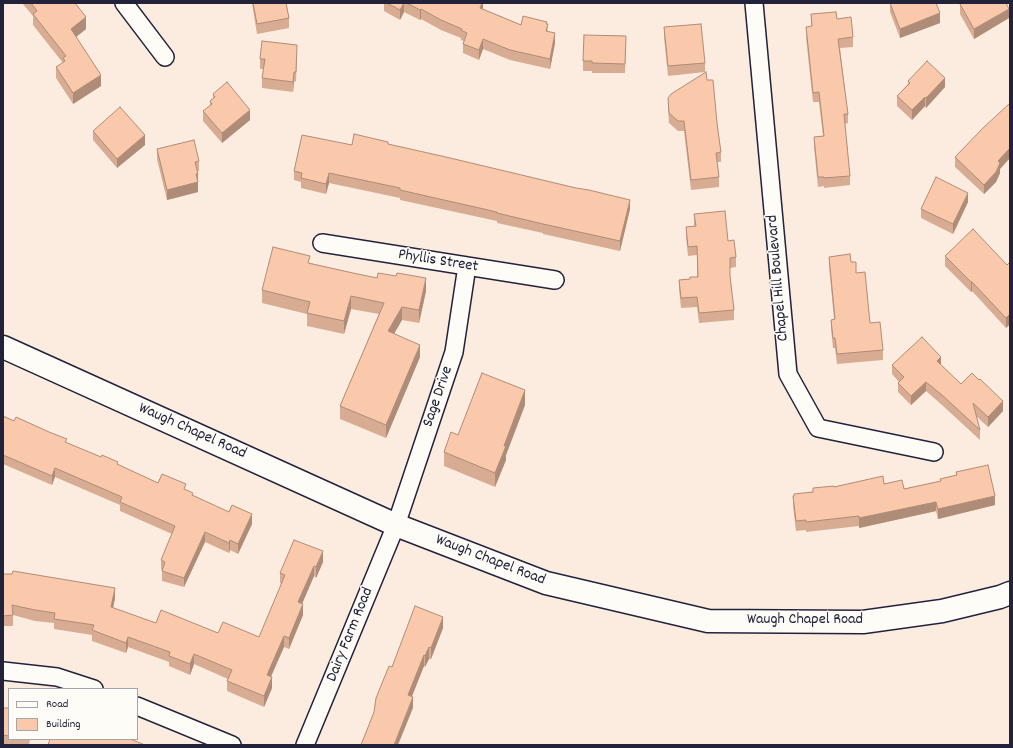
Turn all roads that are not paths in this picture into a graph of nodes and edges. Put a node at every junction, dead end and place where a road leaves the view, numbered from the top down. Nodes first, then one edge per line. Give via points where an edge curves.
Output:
1 (124, 3) edge
2 (754, 3) edge
3 (165, 57) dead end
4 (322, 243) dead end
5 (467, 266) junction
6 (555, 280) dead end
7 (3, 347) edge
8 (934, 452) dead end
9 (396, 525) junction
10 (1010, 593) edge
11 (3, 671) edge
12 (91, 688) edge
13 (138, 706) edge
14 (232, 745) edge
15 (305, 745) edge

1 - 3 street
2 - 8 street, Chapel Hill Boulevard via 788,374 818,428
4 - 5 street, Phyllis Street
5 - 6 street, Phyllis Street
5 - 9 street, Sage Drive via 454,352
7 - 9 main road, Waugh Chapel Road
9 - 10 main road, Waugh Chapel Road via 546,583 708,621 862,622 942,611
9 - 15 street, Dairy Farm Road
11 - 12 street via 56,677
13 - 14 street

